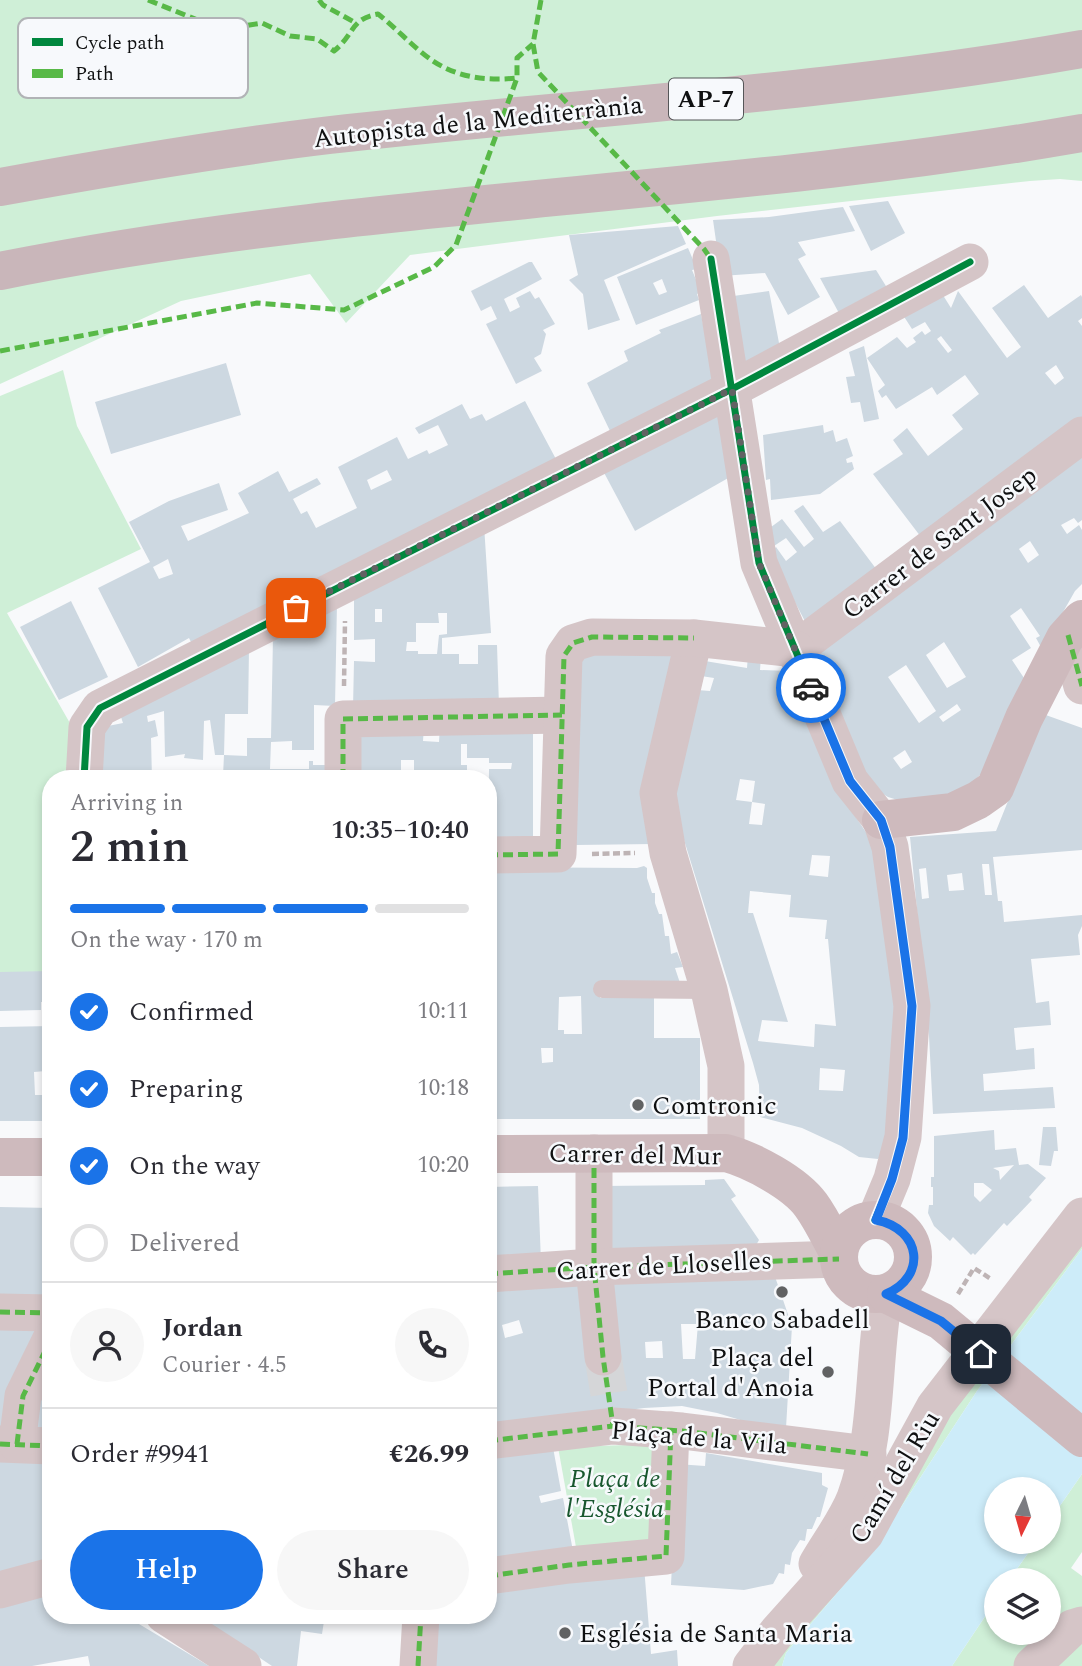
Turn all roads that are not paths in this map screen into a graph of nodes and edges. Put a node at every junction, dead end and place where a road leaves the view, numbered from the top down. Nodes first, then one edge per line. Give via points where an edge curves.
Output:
1 (1082, 49) edge
2 (1082, 133) edge
3 (0, 187) edge
4 (711, 259) dead end
5 (970, 262) dead end
6 (0, 271) edge
7 (732, 389) junction
8 (1082, 436) edge
9 (1075, 627) edge
10 (694, 638) junction
11 (796, 649) junction
12 (1082, 686) edge
13 (562, 715) junction
14 (85, 770) edge
15 (342, 770) edge
16 (881, 820) junction
17 (497, 855) edge
18 (602, 989) dead end
19 (709, 990) junction
20 (594, 1153) junction
21 (726, 1153) junction
22 (497, 1154) edge
23 (0, 1157) edge
24 (42, 1157) edge
25 (810, 1203) junction
26 (1082, 1216) edge
27 (870, 1221) junction
28 (839, 1256) junction
29 (594, 1267) junction
30 (497, 1273) edge
31 (892, 1287) junction
32 (0, 1312) edge
33 (42, 1313) edge
34 (42, 1357) edge
35 (603, 1357) tunnel mouth
36 (671, 1430) junction
37 (1082, 1437) edge
38 (497, 1439) edge
39 (23, 1445) edge
40 (868, 1454) junction
41 (497, 1575) edge
42 (42, 1578) edge
43 (0, 1590) edge
44 (178, 1624) edge
45 (420, 1624) edge
46 (1082, 1625) edge
47 (778, 1631) junction
48 (243, 1666) edge
49 (418, 1666) edge
50 (751, 1666) edge
51 (1032, 1666) edge

1 - 3 highway, Autopista de la Mediterrània / AP-7 via 735,96 328,136 195,153
2 - 6 highway via 867,166 331,219
4 - 7 street
5 - 7 street
7 - 11 street via 759,563
7 - 14 street via 100,708 87,727
8 - 11 street, Carrer de Sant Josep
9 - 12 street
9 - 16 main road via 1024,718 995,788 953,812
10 - 11 street
10 - 13 street via 592,637 573,643 564,656
10 - 19 street via 658,793 668,853
11 - 16 street via 850,781
13 - 15 street via 344,719
13 - 17 street via 558,854
16 - 27 street via 890,847 912,1006 903,1138 892,1179
18 - 19 lane
19 - 21 street via 726,1066
20 - 21 main road, Carrer del Mur
20 - 22 main road, Carrer del Mur
20 - 29 street
21 - 25 main road, Carrer del Mur via 760,1166
23 - 24 main road
25 - 27 main road
25 - 28 main road
26 - 47 street, Camí del Riu via 935,1406 865,1534
27 - 28 main road via 851,1228
27 - 31 main road via 890,1223 905,1233 913,1249
28 - 29 street, Carrer de Lloselles
28 - 31 main road via 844,1275 860,1289
29 - 30 street, Carrer de Lloselles
29 - 35 street
31 - 37 main road via 941,1321
31 - 40 street via 882,1311
32 - 33 street
34 - 39 street via 23,1396
36 - 38 street, Plaça de la Vila via 612,1419
36 - 40 street, Plaça de la Vila
36 - 41 street via 666,1556
40 - 47 street via 854,1501
42 - 43 street
44 - 48 street
45 - 49 street
46 - 51 street via 1072,1628
47 - 50 street, Camí del Riu

